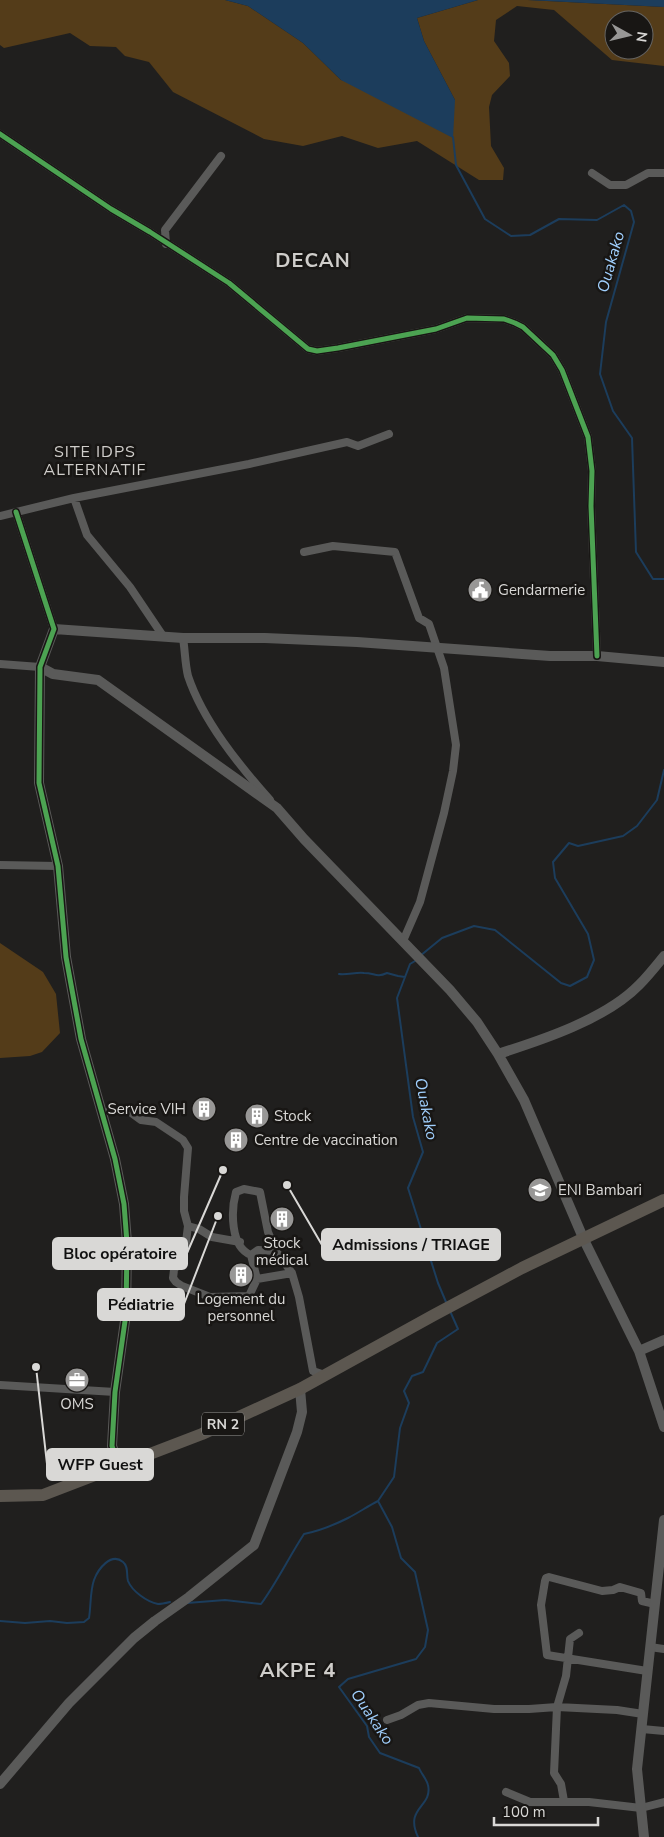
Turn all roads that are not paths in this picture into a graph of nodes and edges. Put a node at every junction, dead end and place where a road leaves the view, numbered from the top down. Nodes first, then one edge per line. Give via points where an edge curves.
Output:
1 (0, 134) edge
2 (221, 156) dead end
3 (592, 172) dead end
4 (664, 173) edge
5 (166, 244) junction
6 (390, 434) dead end
7 (74, 498) junction
8 (16, 512) junction
9 (0, 516) edge
10 (304, 552) dead end
11 (54, 629) junction
12 (163, 636) junction
13 (183, 638) junction
14 (439, 649) junction
15 (597, 656) junction
16 (664, 662) edge
17 (0, 664) edge
18 (40, 667) junction
19 (277, 808) junction
20 (0, 865) edge
21 (58, 866) junction
22 (403, 941) junction
23 (664, 956) edge
24 (498, 1054) junction
25 (102, 1114) junction
26 (664, 1200) edge
27 (188, 1226) junction
28 (584, 1240) junction
29 (240, 1242) junction
30 (276, 1251) junction
31 (252, 1255) junction
32 (292, 1273) junction
33 (257, 1278) junction
34 (664, 1340) edge
35 (639, 1351) junction
36 (325, 1375) junction
37 (0, 1385) edge
38 (300, 1389) junction
39 (115, 1392) junction
40 (664, 1427) edge
41 (119, 1466) junction
42 (0, 1496) edge
43 (664, 1520) edge
44 (655, 1604) junction
45 (579, 1633) dead end
46 (650, 1647) junction
47 (664, 1649) edge
48 (568, 1659) junction
49 (647, 1671) junction
50 (557, 1707) junction
51 (643, 1714) junction
52 (387, 1720) dead end
53 (642, 1729) junction
54 (664, 1731) edge
55 (0, 1784) edge
56 (506, 1792) dead end
57 (564, 1801) junction
58 (664, 1802) edge
59 (640, 1808) junction
60 (644, 1837) edge

1 - 5 street
2 - 5 street via 165,230
3 - 4 street via 610,185 626,186 648,174
5 - 15 street via 229,283 308,349 338,348 436,329 468,318 504,319 515,323 553,355 588,437 592,471
6 - 7 street via 358,446 347,442
7 - 8 street
7 - 12 street via 87,535 130,587
8 - 9 street
8 - 11 street
10 - 14 street via 333,546 395,552 419,618 429,624
11 - 12 street
11 - 18 street
12 - 13 street
13 - 14 street via 265,638
13 - 19 street via 188,675 208,718 240,766
14 - 15 street
14 - 22 street via 456,744 453,771 420,902
15 - 16 street
17 - 18 street
18 - 19 street via 53,674 98,680
18 - 21 street via 40,783
19 - 22 street
20 - 21 street
21 - 25 street via 66,957 85,1055
22 - 24 street via 477,1022
23 - 24 street via 638,986 608,1009 549,1038
24 - 28 street via 524,1100
25 - 27 street via 126,1109 142,1120 156,1122 183,1140 188,1148 184,1197
25 - 39 street via 124,1204 127,1243 126,1314
26 - 28 main road, RN 2
27 - 29 street via 212,1237
27 - 33 street via 185,1250 174,1270 176,1282 210,1297 228,1298 249,1296
28 - 35 street
28 - 36 main road, RN 2 via 522,1268
29 - 30 street via 232,1221 234,1198 236,1192 254,1190 260,1192 268,1232
29 - 31 street via 246,1253
30 - 31 street via 258,1250
30 - 32 street
31 - 33 street
32 - 33 street
32 - 36 street via 313,1371
34 - 35 street
35 - 40 street
36 - 38 main road, RN 2
37 - 39 street
38 - 41 main road, RN 2 via 202,1434
38 - 55 street via 302,1412 297,1432 254,1545 134,1638 69,1703
39 - 41 street via 112,1446
41 - 42 main road, RN 2 via 44,1495
43 - 44 street
44 - 46 street
44 - 48 street via 642,1601 641,1593 630,1589 620,1587 602,1591 546,1578 541,1605 547,1655
45 - 48 street via 570,1639
46 - 47 street
46 - 49 street
48 - 49 street
48 - 50 street
49 - 51 street
50 - 51 street
50 - 52 street via 494,1709 429,1703
50 - 57 street via 554,1773
51 - 53 street
53 - 54 street
53 - 59 street via 637,1769
56 - 57 street via 530,1802
57 - 59 street
58 - 59 street
59 - 60 street

